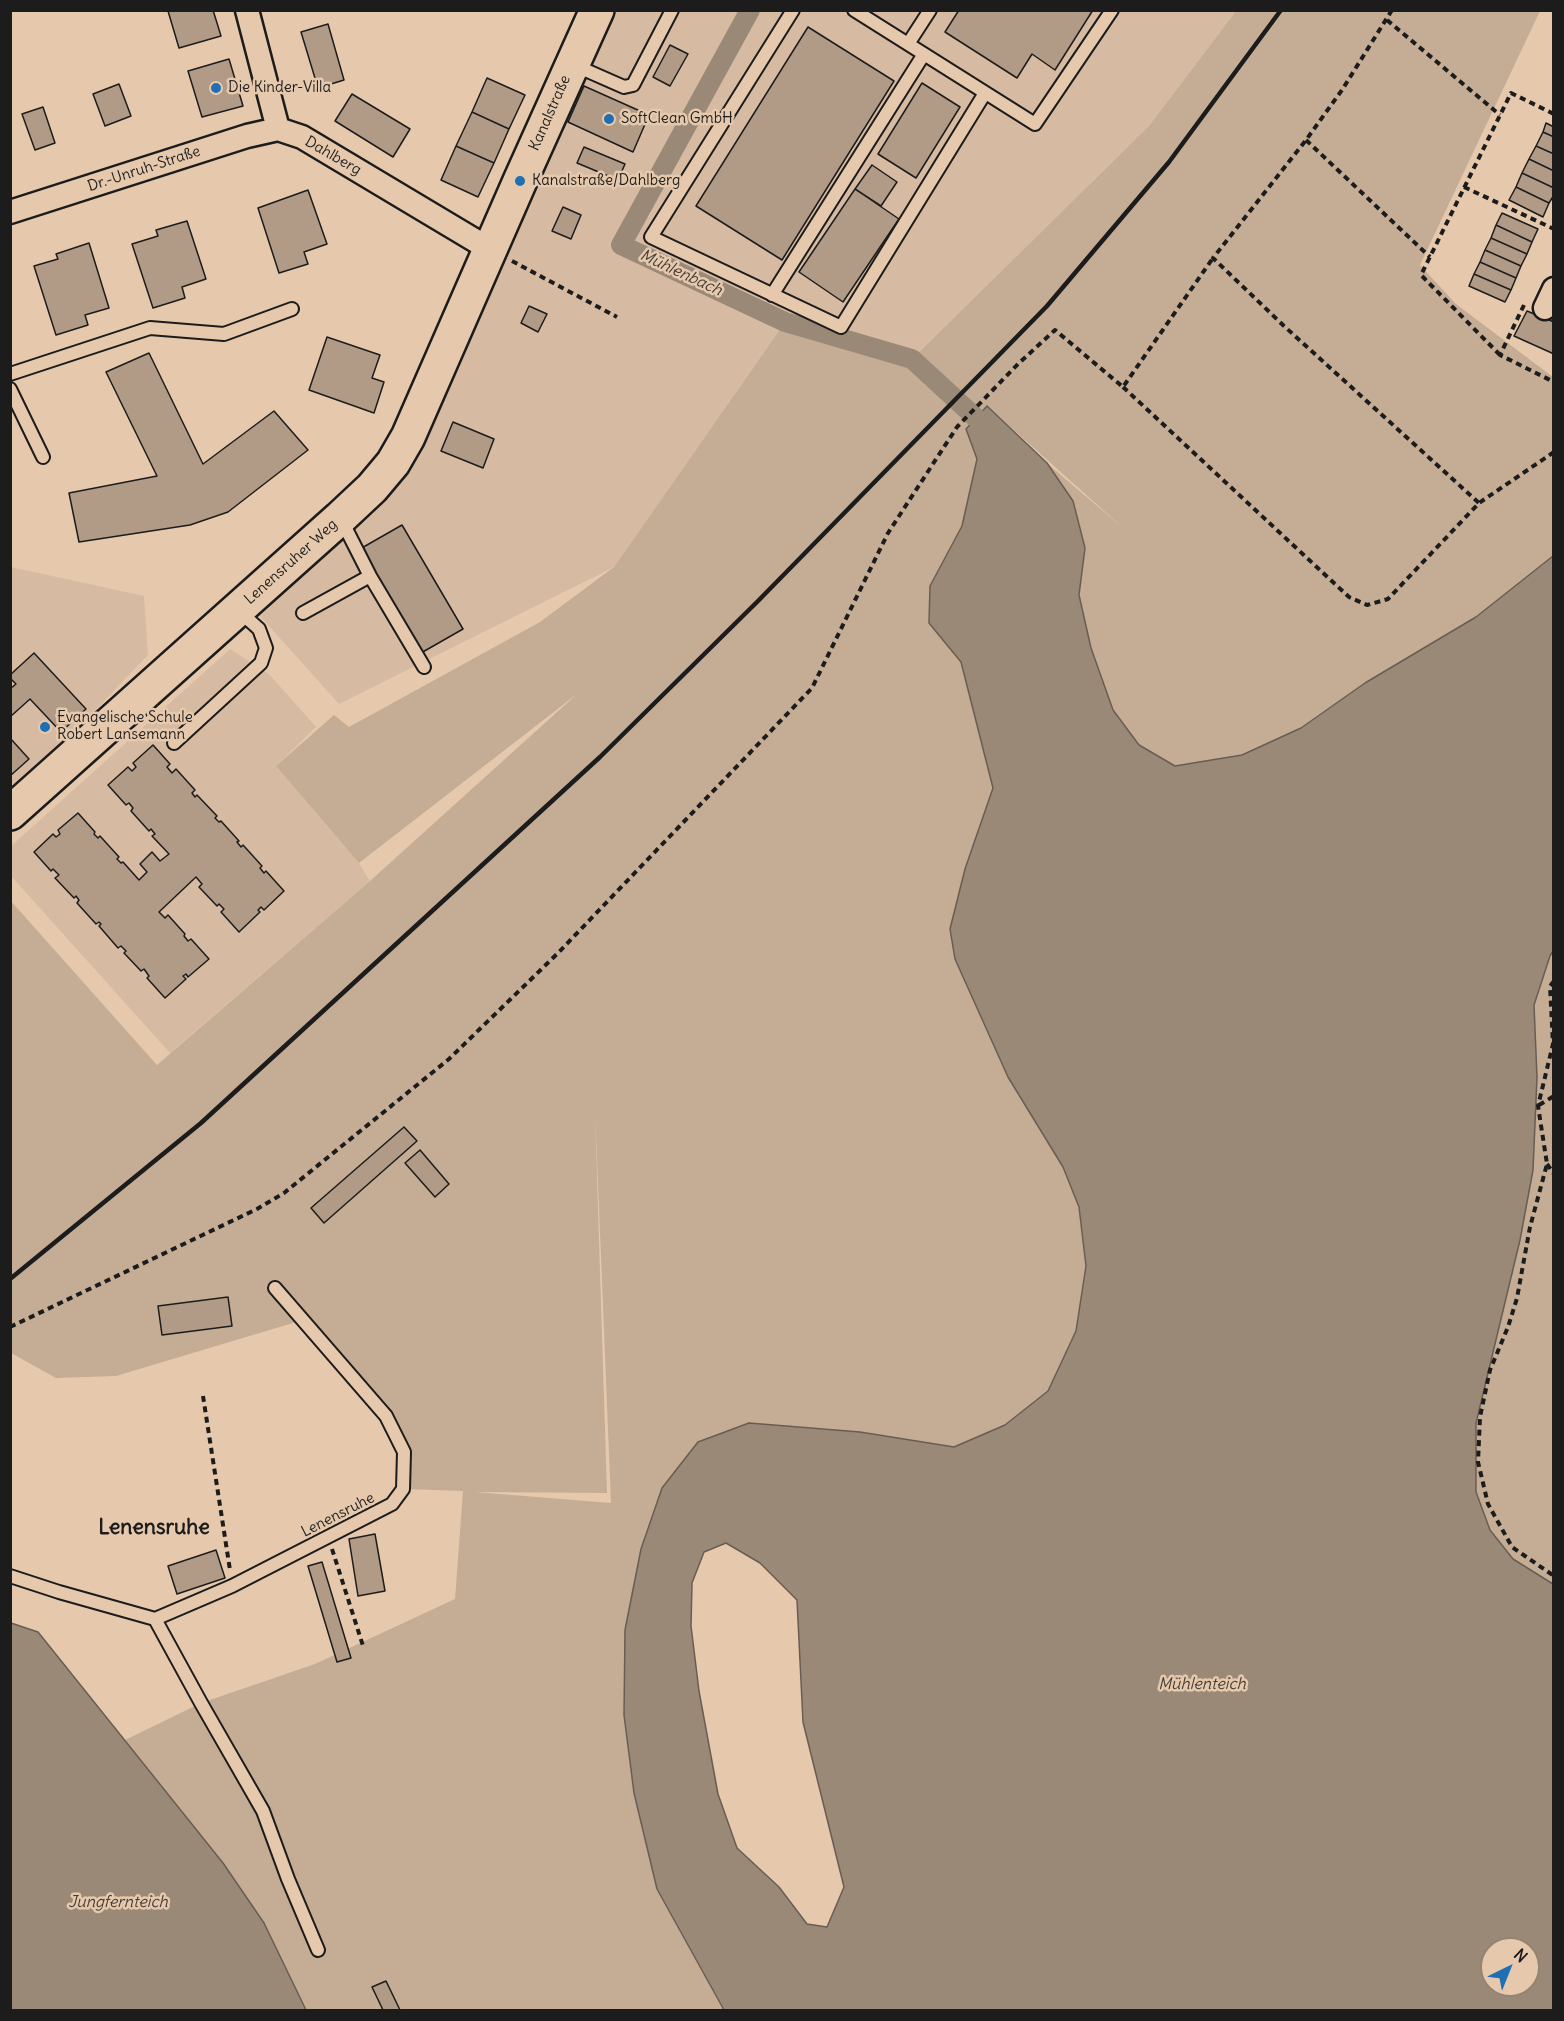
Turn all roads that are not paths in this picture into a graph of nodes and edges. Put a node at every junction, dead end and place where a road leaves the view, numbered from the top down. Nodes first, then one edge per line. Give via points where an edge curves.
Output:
1 (247, 10) edge
2 (597, 10) edge
3 (672, 10) edge
4 (792, 10) edge
5 (854, 10) edge
6 (930, 10) edge
7 (1112, 10) edge
8 (908, 44) junction
9 (924, 54) junction
10 (573, 64) junction
11 (985, 93) junction
12 (278, 129) junction
13 (10, 212) edge
14 (491, 250) junction
15 (772, 295) junction
16 (292, 309) dead end
17 (10, 374) edge
18 (10, 389) edge
19 (44, 457) dead end
20 (340, 518) junction
21 (370, 576) junction
22 (238, 610) junction
23 (303, 613) dead end
24 (423, 667) dead end
25 (174, 742) dead end
26 (10, 813) edge
27 (275, 1288) dead end
28 (10, 1576) edge
29 (155, 1619) junction
30 (318, 1950) dead end

1 - 12 street
2 - 10 street, Kanalstraße
3 - 10 lane via 633,85 624,87
4 - 15 lane via 651,237
5 - 8 lane
6 - 8 lane
7 - 11 lane via 1035,124
8 - 9 lane
9 - 11 lane
9 - 15 lane
10 - 14 street, Kanalstraße
11 - 15 lane via 841,327
12 - 13 street, Dr.-Unruh-Straße
12 - 14 street, Dahlberg via 302,137
14 - 20 street, Lenensruher Weg via 403,446 372,488
16 - 17 lane via 224,334 150,328
18 - 19 lane
20 - 21 lane
20 - 22 street, Lenensruher Weg
21 - 23 lane
21 - 24 lane
22 - 25 lane via 259,629 266,648 261,663
22 - 26 street, Lenensruher Weg
27 - 29 lane, Lenensruhe via 386,1416 404,1452 403,1489 392,1504 232,1586
28 - 29 lane
29 - 30 lane via 263,1811

